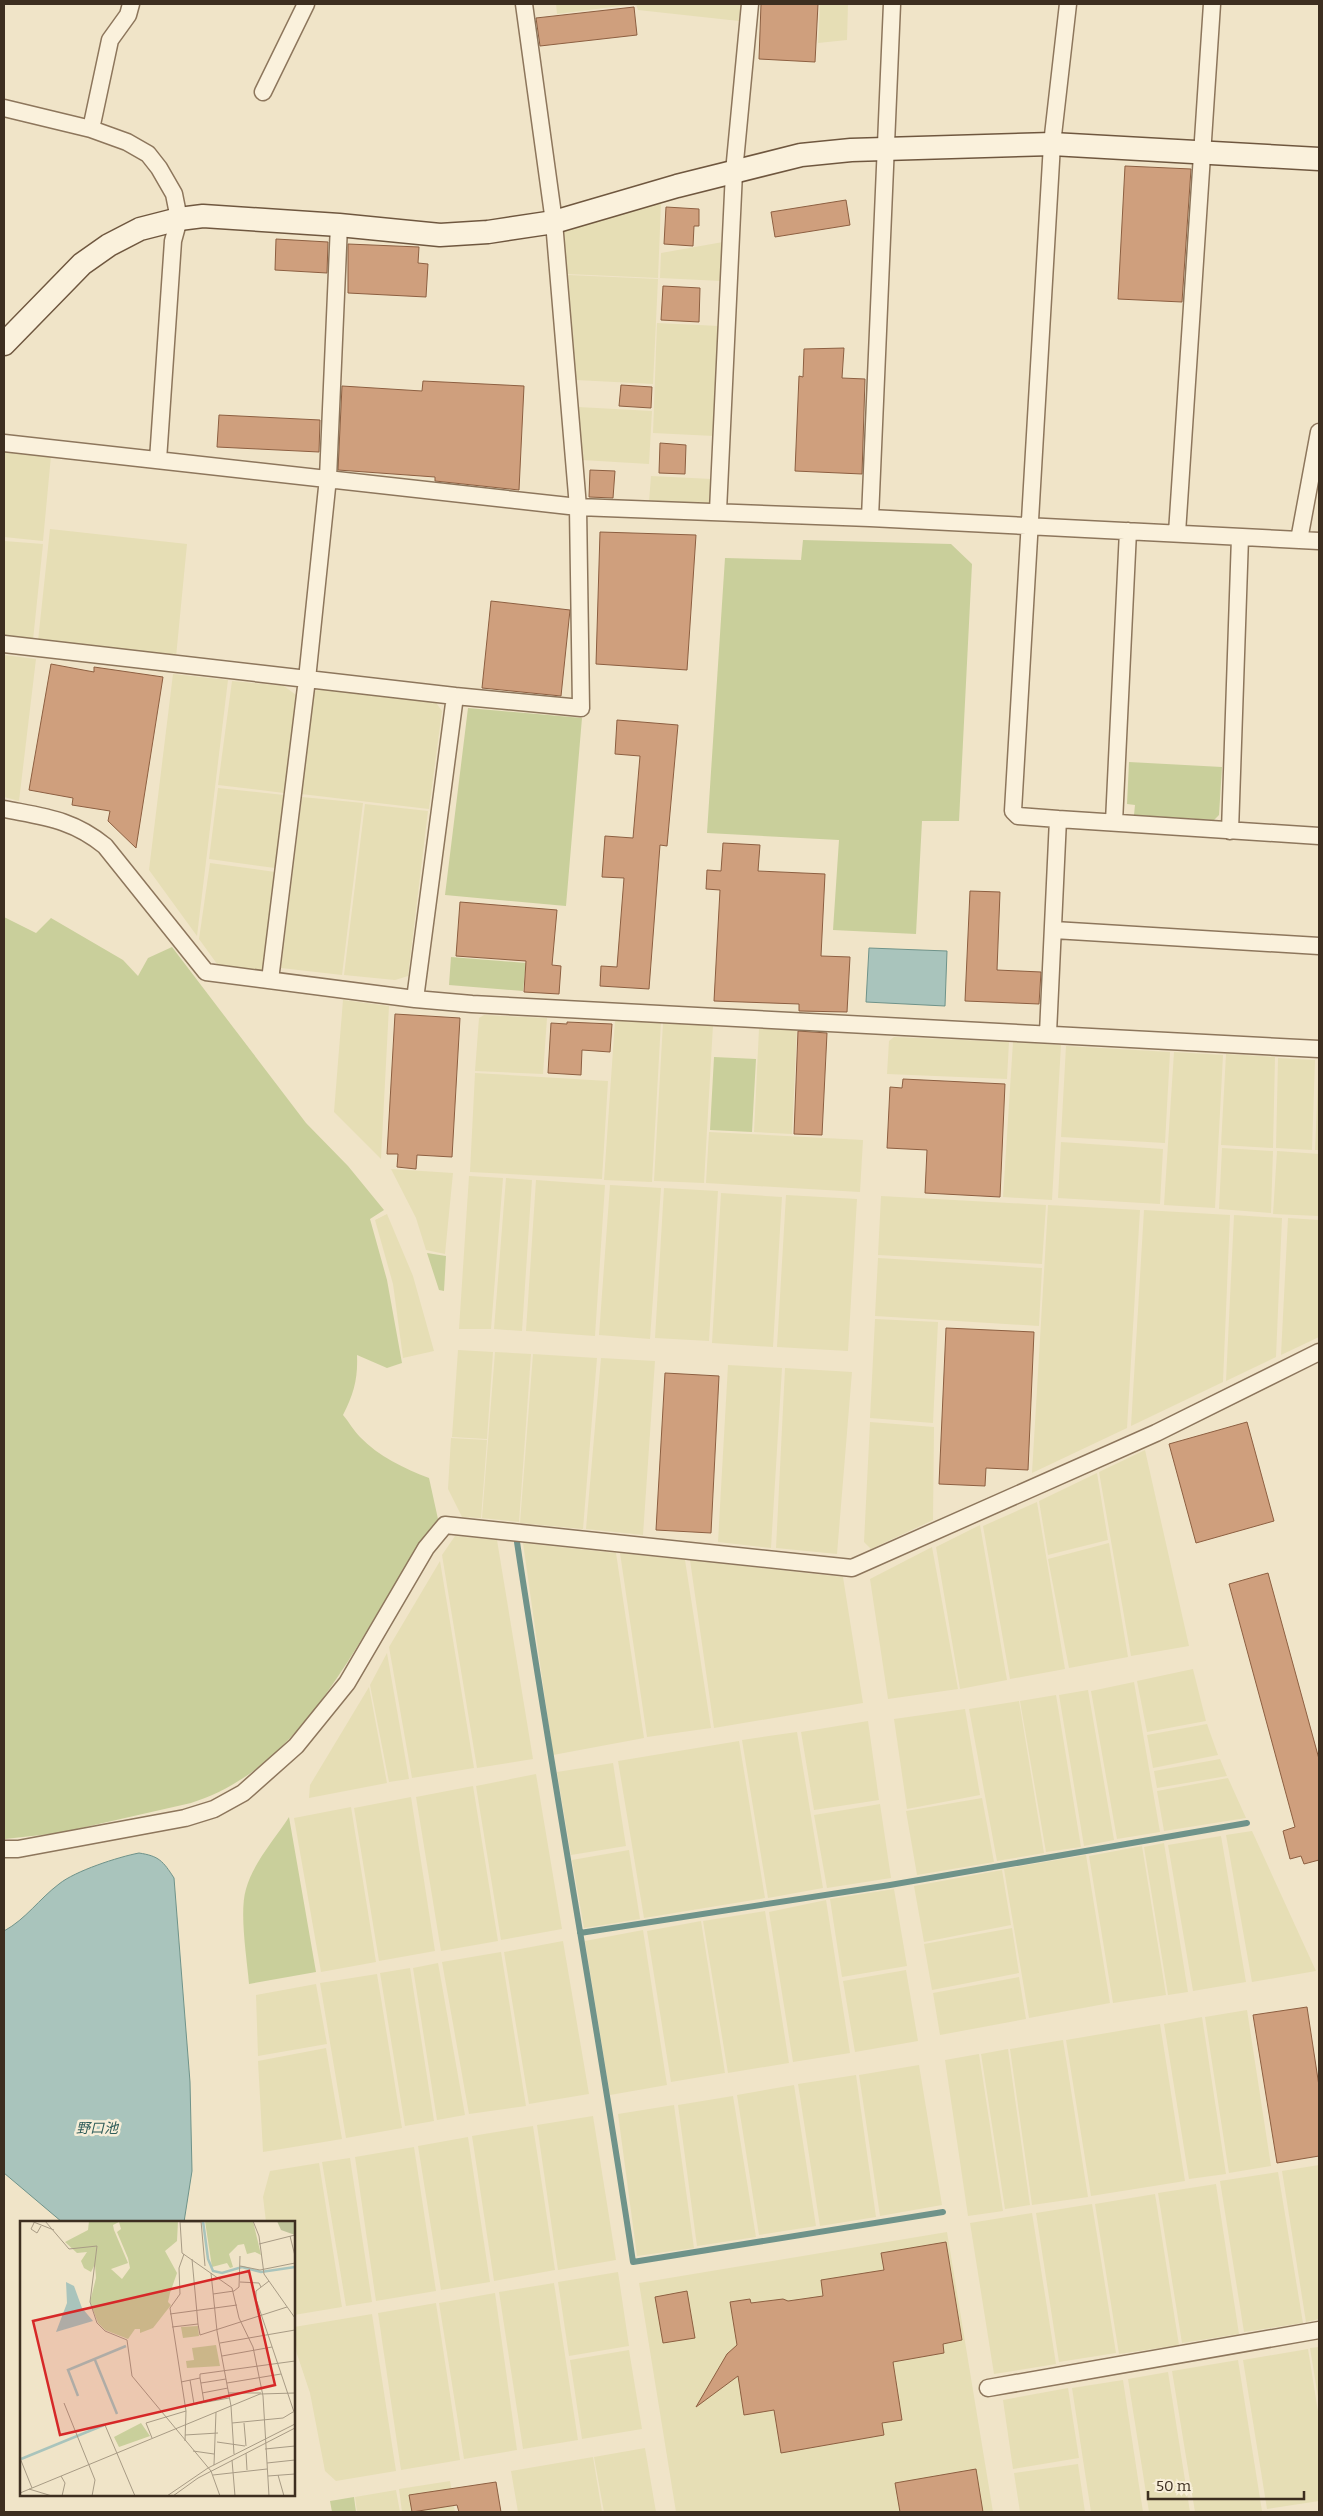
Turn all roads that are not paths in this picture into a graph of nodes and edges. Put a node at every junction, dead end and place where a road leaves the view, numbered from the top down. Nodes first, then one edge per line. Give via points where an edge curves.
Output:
1 (131, 4) edge
2 (306, 4) edge
3 (524, 4) edge
4 (750, 4) edge
5 (892, 4) edge
6 (1068, 4) edge
7 (1212, 4) edge
8 (263, 92) dead end
9 (4, 108) edge
10 (91, 129) junction
11 (1052, 144) junction
12 (886, 150) junction
13 (1202, 151) junction
14 (1319, 159) edge
15 (734, 172) junction
16 (179, 219) junction
17 (554, 222) junction
18 (339, 225) junction
19 (4, 344) edge
20 (1319, 432) edge
21 (4, 443) edge
22 (158, 460) junction
23 (328, 478) junction
24 (578, 507) junction
25 (718, 511) junction
26 (870, 518) junction
27 (1029, 525) junction
28 (1128, 531) junction
29 (1177, 533) junction
30 (1240, 537) junction
31 (1298, 540) junction
32 (1319, 541) edge
33 (4, 644) edge
34 (307, 679) junction
35 (455, 696) junction
36 (4, 809) edge
37 (1058, 818) junction
38 (1114, 822) junction
39 (1230, 831) junction
40 (1319, 836) edge
41 (1054, 930) junction
42 (1319, 946) edge
43 (270, 980) junction
44 (415, 999) junction
45 (1048, 1034) junction
46 (1319, 1049) edge
47 (1319, 1352) edge
48 (4, 1848) edge
49 (1319, 2330) edge
50 (988, 2388) dead end

1 - 10 street via 110,40
2 - 8 street
3 - 17 street
4 - 15 street
5 - 12 street
6 - 11 street
7 - 13 street
9 - 10 street
10 - 16 street via 127,142 148,154 174,194
11 - 12 street
11 - 13 street
11 - 27 street
12 - 15 street via 801,156
12 - 26 street
13 - 14 street
13 - 29 street
15 - 17 street
15 - 25 street
16 - 18 street via 203,216
16 - 19 street via 140,229 82,264
16 - 22 street via 173,241
17 - 18 street via 440,235
17 - 24 street
18 - 23 street
20 - 31 street
21 - 22 street
22 - 23 street
23 - 24 street
23 - 34 street
24 - 25 street
24 - 35 street via 581,708
25 - 26 street
26 - 27 street
27 - 28 street
27 - 37 street via 1013,811 1018,816
28 - 29 street
28 - 38 street
29 - 30 street
30 - 31 street
30 - 39 street
31 - 32 street
33 - 34 street
34 - 35 street
34 - 43 street
35 - 44 street
36 - 43 street via 72,824 89,833 105,846 206,972
37 - 38 street
37 - 41 street
38 - 39 street
39 - 40 street
41 - 42 street
41 - 45 street
43 - 44 street
44 - 45 street
45 - 46 street
47 - 48 street via 1156,1434 852,1568 445,1525 426,1548 348,1682 296,1746 243,1793 214,1809 185,1818
49 - 50 street

